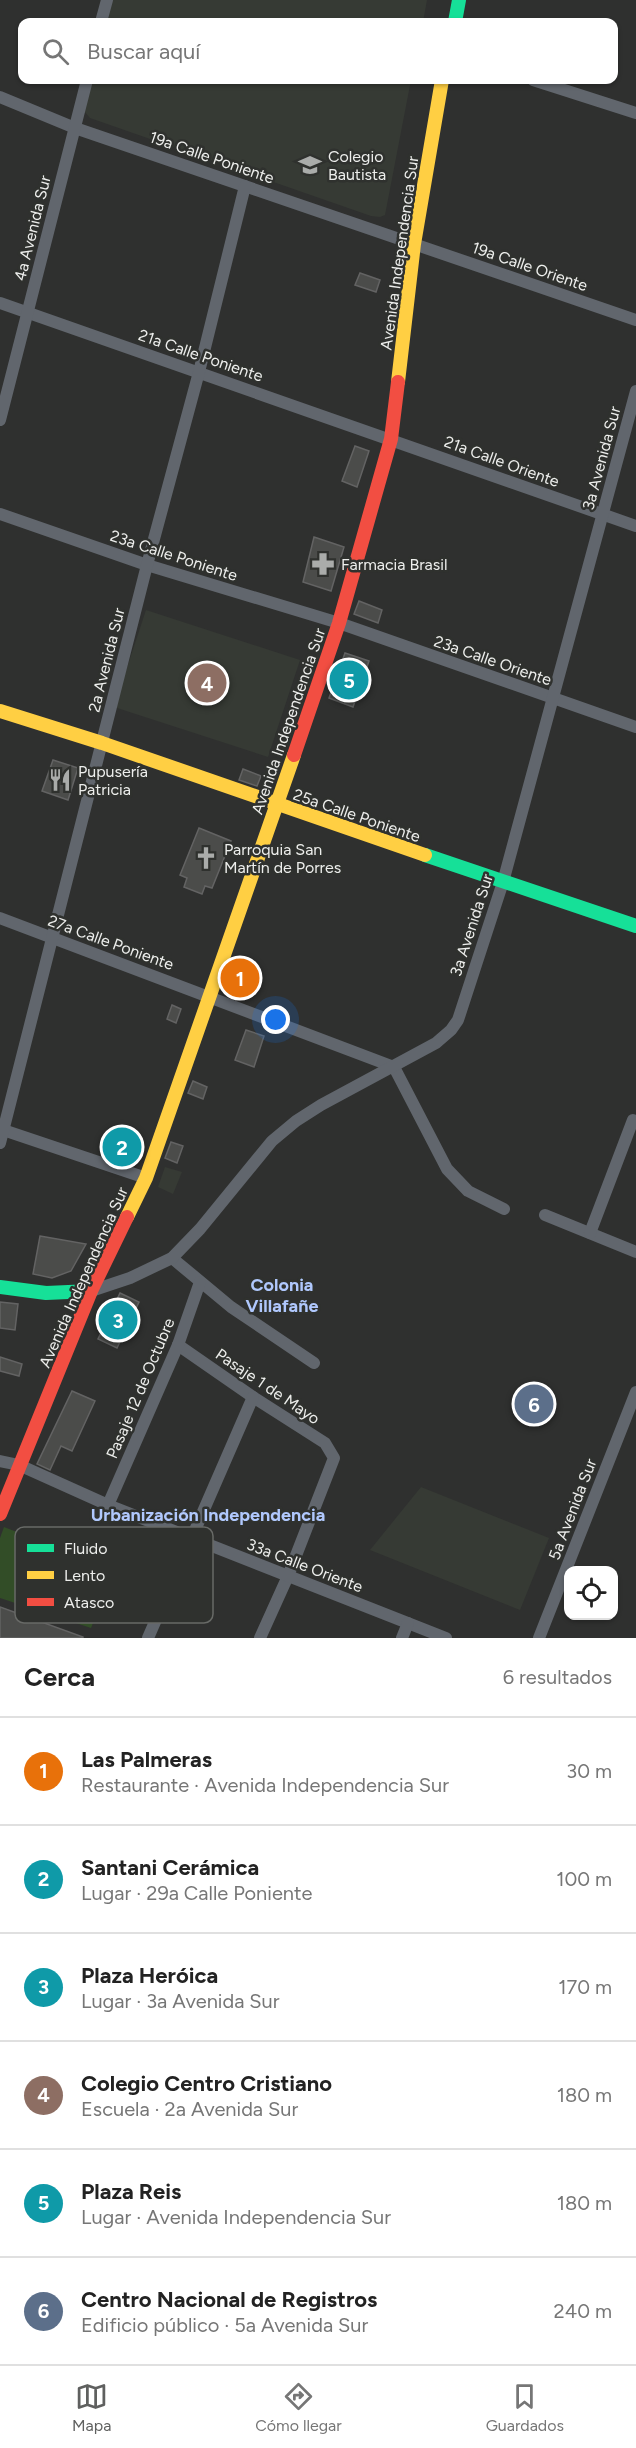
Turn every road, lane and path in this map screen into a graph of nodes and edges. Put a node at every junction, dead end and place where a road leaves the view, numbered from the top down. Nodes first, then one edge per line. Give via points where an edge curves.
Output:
1 (107, 0) edge
2 (459, 0) edge
3 (102, 18) edge
4 (455, 18) edge
5 (86, 84) edge
6 (441, 84) edge
7 (545, 84) edge
8 (0, 98) edge
9 (636, 113) edge
10 (75, 128) junction
11 (245, 186) junction
12 (414, 244) junction
13 (0, 303) edge
14 (28, 312) junction
15 (636, 321) edge
16 (199, 372) junction
17 (636, 391) edge
18 (0, 420) edge
19 (391, 439) junction
20 (0, 514) edge
21 (604, 515) junction
22 (636, 526) edge
23 (147, 565) junction
24 (339, 623) junction
25 (551, 698) junction
26 (0, 711) edge
27 (636, 727) edge
28 (102, 743) junction
29 (276, 805) junction
30 (503, 882) junction
31 (0, 918) edge
32 (636, 926) edge
33 (52, 938) junction
34 (211, 997) junction
35 (394, 1067) junction
36 (633, 1120) dead end
37 (2, 1129) edge
38 (0, 1143) edge
39 (146, 1178) junction
40 (504, 1209) dead end
41 (545, 1215) dead end
42 (590, 1233) junction
43 (636, 1252) edge
44 (172, 1258) junction
45 (200, 1282) junction
46 (0, 1287) edge
47 (91, 1291) junction
48 (178, 1345) junction
49 (314, 1363) dead end
50 (636, 1392) edge
51 (253, 1397) junction
52 (0, 1461) edge
53 (19, 1465) junction
54 (108, 1505) junction
55 (0, 1514) edge
56 (162, 1527) edge
57 (194, 1527) edge
58 (213, 1547) edge
59 (288, 1576) junction
60 (154, 1623) edge
61 (408, 1623) junction
62 (148, 1638) edge
63 (260, 1638) edge
64 (402, 1638) edge
65 (446, 1638) edge
66 (539, 1638) edge

1 - 3 street
2 - 4 main road
5 - 10 street, 4a Avenida Sur
6 - 12 main road, Avenida Independencia Sur
7 - 9 street
8 - 10 street, 19a Calle Poniente
10 - 11 street, 19a Calle Poniente
10 - 14 street, 4a Avenida Sur
11 - 12 street, 19a Calle Poniente
11 - 16 street, 2a Avenida Sur
12 - 15 street, 19a Calle Oriente
12 - 19 main road, Avenida Independencia Sur
13 - 14 street, 21a Calle Poniente
14 - 16 street, 21a Calle Poniente
14 - 18 street, 4a Avenida Sur
16 - 19 street, 21a Calle Poniente
16 - 23 street, 2a Avenida Sur
17 - 21 street, 3a Avenida Sur
19 - 21 street, 21a Calle Oriente
19 - 24 main road, Avenida Independencia Sur
20 - 23 street, 23a Calle Poniente
21 - 22 street, 21a Calle Oriente
21 - 25 street, 3a Avenida Sur
23 - 24 street, 23a Calle Poniente
23 - 28 street, 2a Avenida Sur
24 - 25 street, 23a Calle Oriente
24 - 29 main road, Avenida Independencia Sur
25 - 27 street, 23a Calle Oriente
25 - 30 street, 3a Avenida Sur
26 - 28 main road, 25a Calle Poniente
28 - 29 main road, 25a Calle Poniente
28 - 33 street, 2a Avenida Sur
29 - 30 main road, 25a Calle Poniente
29 - 34 main road, Avenida Independencia Sur
30 - 32 main road, 25a Calle Poniente
30 - 35 street, 3a Avenida Sur via 458,1020 436,1043
31 - 33 street, 27a Calle Poniente
33 - 34 street, 27a Calle Poniente
33 - 37 street, 2a Avenida Sur
34 - 35 street, 27a Calle Poniente
34 - 39 main road, Avenida Independencia Sur
35 - 40 street via 447,1169 468,1191
35 - 44 street, 3a Avenida Sur via 321,1105 272,1141
36 - 42 street
37 - 38 street, 2a Avenida Sur
37 - 39 street
39 - 47 main road, Avenida Independencia Sur
41 - 42 street
42 - 43 street
44 - 45 street
44 - 47 street, 3a Avenida Sur
45 - 48 street, Pasaje 12 de Octubre
45 - 49 street
46 - 47 main road via 46,1293
47 - 53 main road, Avenida Independencia Sur
48 - 51 street, Pasaje 1 de Mayo
48 - 54 street, Pasaje 12 de Octubre
50 - 66 street, 5a Avenida Sur
51 - 57 street
51 - 59 street, Pasaje 1 de Mayo via 325,1443 334,1458
52 - 53 street, 33a Calle Oriente
53 - 54 street, 33a Calle Oriente
53 - 55 main road, Avenida Independencia Sur
54 - 56 street, 33a Calle Oriente
58 - 59 street, 33a Calle Oriente
59 - 61 street, 33a Calle Oriente
59 - 63 street
60 - 62 street
61 - 64 street
61 - 65 street, 33a Calle Oriente

